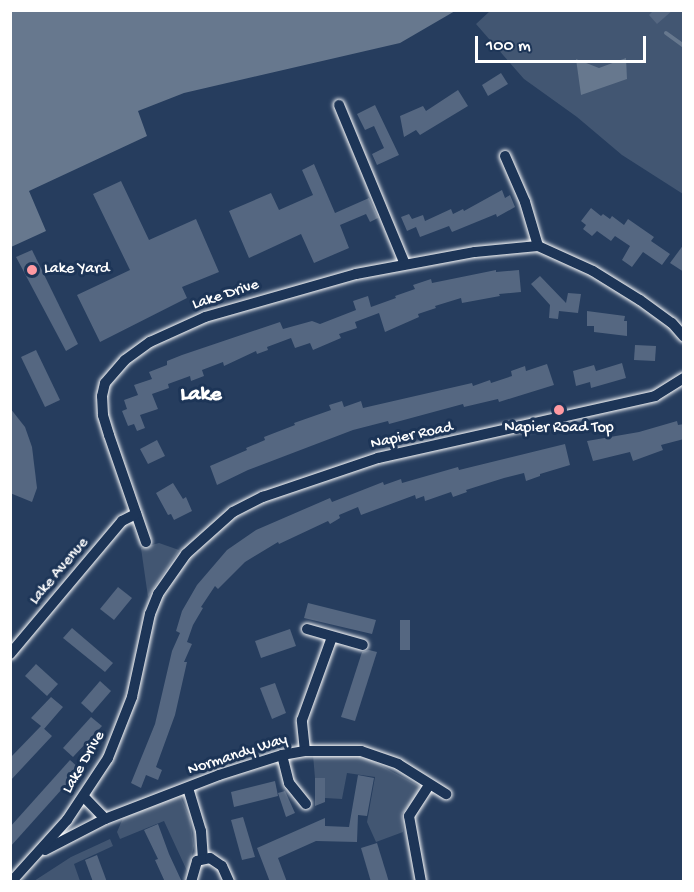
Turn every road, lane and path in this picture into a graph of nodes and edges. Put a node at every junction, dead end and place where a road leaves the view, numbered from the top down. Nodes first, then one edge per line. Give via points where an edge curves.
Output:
1 (339, 105) dead end
2 (505, 156) dead end
3 (538, 246) junction
4 (405, 264) junction
5 (684, 338) edge
6 (684, 378) edge
7 (136, 514) junction
8 (146, 542) dead end
9 (172, 572) joint
10 (307, 629) dead end
11 (332, 637) junction
12 (363, 645) dead end
13 (10, 654) edge
14 (305, 751) junction
15 (282, 755) junction
16 (429, 785) junction
17 (188, 788) junction
18 (446, 794) dead end
19 (84, 797) junction
20 (306, 804) dead end
21 (105, 819) junction
22 (38, 854) junction
23 (203, 858) junction
24 (11, 882) edge
25 (191, 882) edge
26 (229, 882) edge
27 (421, 882) edge

1 - 4 street
2 - 3 street
3 - 4 street, Lake Drive
3 - 5 street, Lake Drive via 593,271 640,300 672,323
4 - 7 street, Lake Drive via 328,280 205,317 150,342 125,360 105,383 102,396 104,415
6 - 9 street, Napier Road via 655,396 378,458 263,497 233,512 207,532
7 - 8 street, Lake Drive
7 - 13 street, Lake Avenue via 122,521
9 - 19 street, Lake Drive via 150,614 121,730
10 - 11 street
11 - 12 street
11 - 14 street via 302,720
14 - 15 street, Normandy Way
14 - 16 street, Normandy Way via 361,751 398,764
15 - 17 street, Normandy Way
15 - 20 street via 289,783
16 - 18 street, Normandy Way
16 - 27 street via 409,816
17 - 21 street, Normandy Way
17 - 23 street via 201,831
19 - 21 street
19 - 22 street, Lake Drive
21 - 22 street, Normandy Way
22 - 24 street, Lake Drive
23 - 25 street via 193,869
23 - 26 street via 219,863

